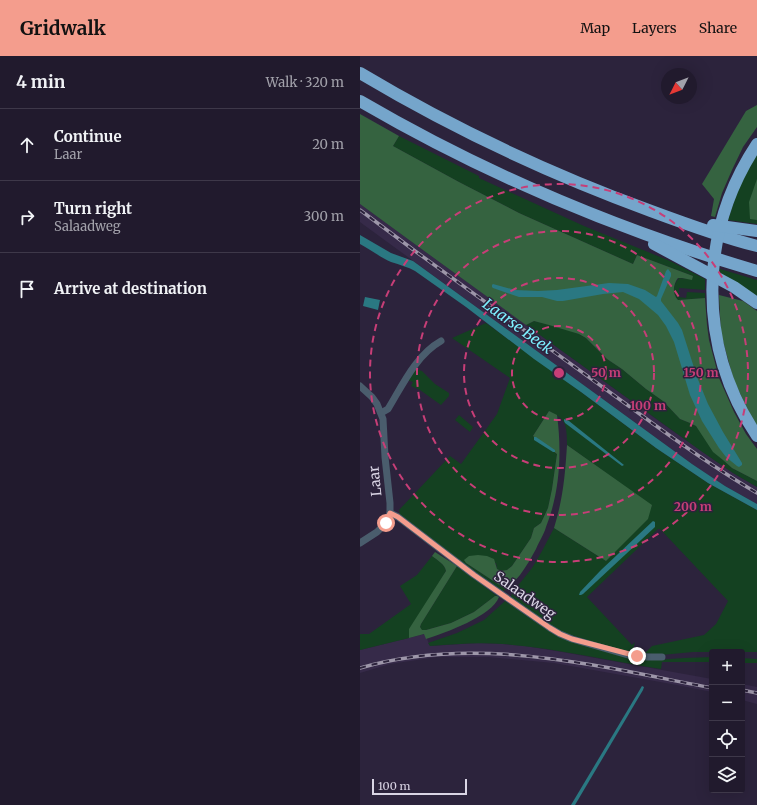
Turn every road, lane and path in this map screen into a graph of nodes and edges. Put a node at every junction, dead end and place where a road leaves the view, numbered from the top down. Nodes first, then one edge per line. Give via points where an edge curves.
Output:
1 (360, 73) edge
2 (360, 101) edge
3 (757, 144) edge
4 (676, 220) junction
5 (618, 224) junction
6 (757, 231) edge
7 (757, 246) edge
8 (757, 271) edge
9 (757, 303) edge
10 (441, 341) dead end
11 (360, 386) edge
12 (381, 413) junction
13 (757, 436) edge
14 (390, 513) junction
15 (360, 543) edge
16 (662, 657) dead end

1 - 4 highway via 519,157 608,195
2 - 5 highway via 470,160 555,199
3 - 13 highway via 734,183 728,199 715,256 712,292 722,363 737,401
4 - 6 highway
4 - 7 highway
5 - 8 highway
5 - 9 highway via 706,271
10 - 12 street via 424,353 388,409
11 - 12 street, Laar via 372,397
12 - 14 street, Laar
14 - 15 street, Laar via 382,528
14 - 16 street, Salaadweg via 560,634 628,655

